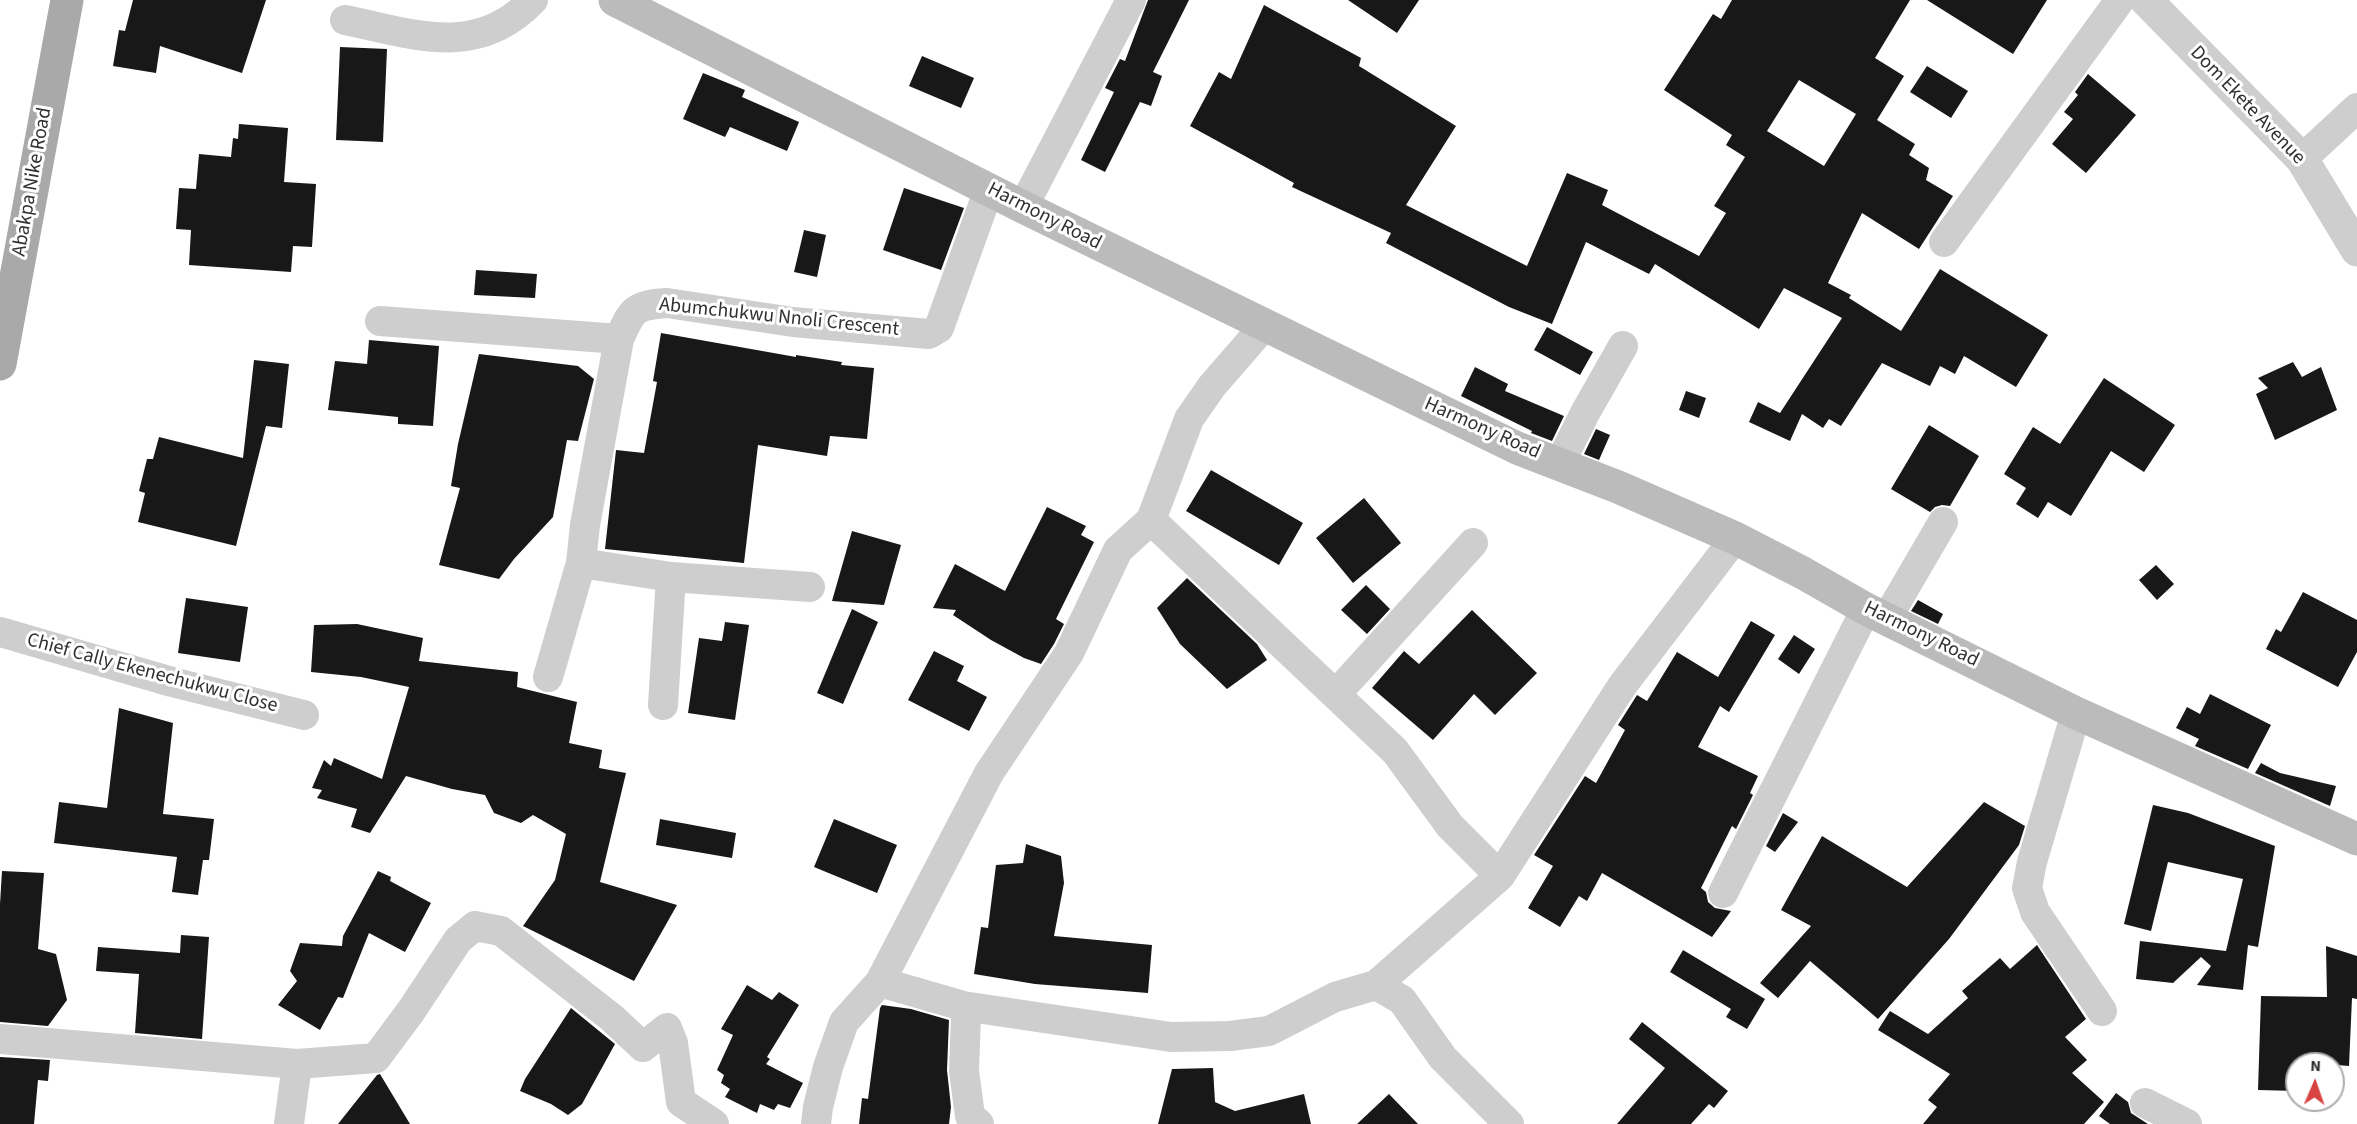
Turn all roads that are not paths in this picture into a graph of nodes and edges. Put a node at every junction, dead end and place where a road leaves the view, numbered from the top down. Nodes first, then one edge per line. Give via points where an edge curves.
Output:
1 (67, 0) edge
2 (533, 0) edge
3 (615, 0) edge
4 (1131, 0) edge
5 (2120, 0) edge
6 (2146, 0) edge
7 (345, 20) dead end
8 (2357, 108) edge
9 (2301, 159) junction
10 (989, 189) junction
11 (1023, 207) junction
12 (1944, 242) dead end
13 (2357, 250) edge
14 (380, 321) dead end
15 (1264, 326) junction
16 (619, 339) junction
17 (1623, 346) dead end
18 (0, 364) edge
19 (1560, 463) junction
20 (1150, 520) junction
21 (1943, 522) dead end
22 (1735, 538) junction
23 (1473, 543) dead end
24 (581, 563) junction
25 (671, 577) junction
26 (810, 587) dead end
27 (1876, 613) junction
28 (0, 632) edge
29 (548, 677) dead end
30 (1336, 694) junction
31 (663, 705) dead end
32 (2076, 712) junction
33 (304, 715) dead end
34 (2357, 839) edge
35 (1500, 876) junction
36 (1723, 893) dead end
37 (880, 981) junction
38 (1376, 985) junction
39 (963, 1006) junction
40 (2102, 1011) dead end
41 (0, 1039) edge
42 (297, 1064) junction
43 (2145, 1102) dead end
44 (289, 1124) edge
45 (714, 1124) edge
46 (816, 1124) edge
47 (979, 1124) edge
48 (1509, 1124) edge
49 (2187, 1124) edge

1 - 18 main road, Abakpa Nike Road
2 - 7 street via 503,24 459,38 428,37
3 - 10 main road, Harmony Road
4 - 11 street
5 - 12 street
6 - 9 street, Dom Ekete Avenue
8 - 9 street
9 - 13 street, Dom Ekete Avenue
10 - 11 main road, Harmony Road
10 - 16 street, Abumchukwu Nnoli Crescent via 939,328 929,334 793,322 667,303 648,304 631,313
11 - 15 main road, Harmony Road
14 - 16 street
15 - 19 main road, Harmony Road via 1517,448
15 - 20 street via 1189,419
16 - 24 street, Abumchukwu Nnoli Crescent
17 - 19 street
19 - 22 main road, Harmony Road
20 - 30 street
20 - 37 street via 1118,550 1070,653 989,773
21 - 27 street
22 - 27 main road, Harmony Road
22 - 35 street via 1622,686
23 - 30 street
24 - 25 street
24 - 29 street, Abumchukwu Nnoli Crescent
25 - 26 street
25 - 31 street
27 - 32 main road, Harmony Road
27 - 36 street
28 - 33 street, Chief Cally Ekenechukwu Close
30 - 35 street via 1395,751 1450,826
32 - 34 main road, Harmony Road
32 - 40 street via 2027,888 2035,912
35 - 38 street
37 - 39 street
37 - 46 street via 844,1022 828,1067
38 - 39 street via 1335,997 1269,1031 1230,1036 1171,1037
38 - 48 street via 1402,1000 1443,1058
39 - 47 street via 964,1071 970,1116
41 - 42 street
42 - 44 street
42 - 45 street via 376,1058 458,940 475,926 501,931 643,1047 667,1028 673,1043 681,1102
43 - 49 street

